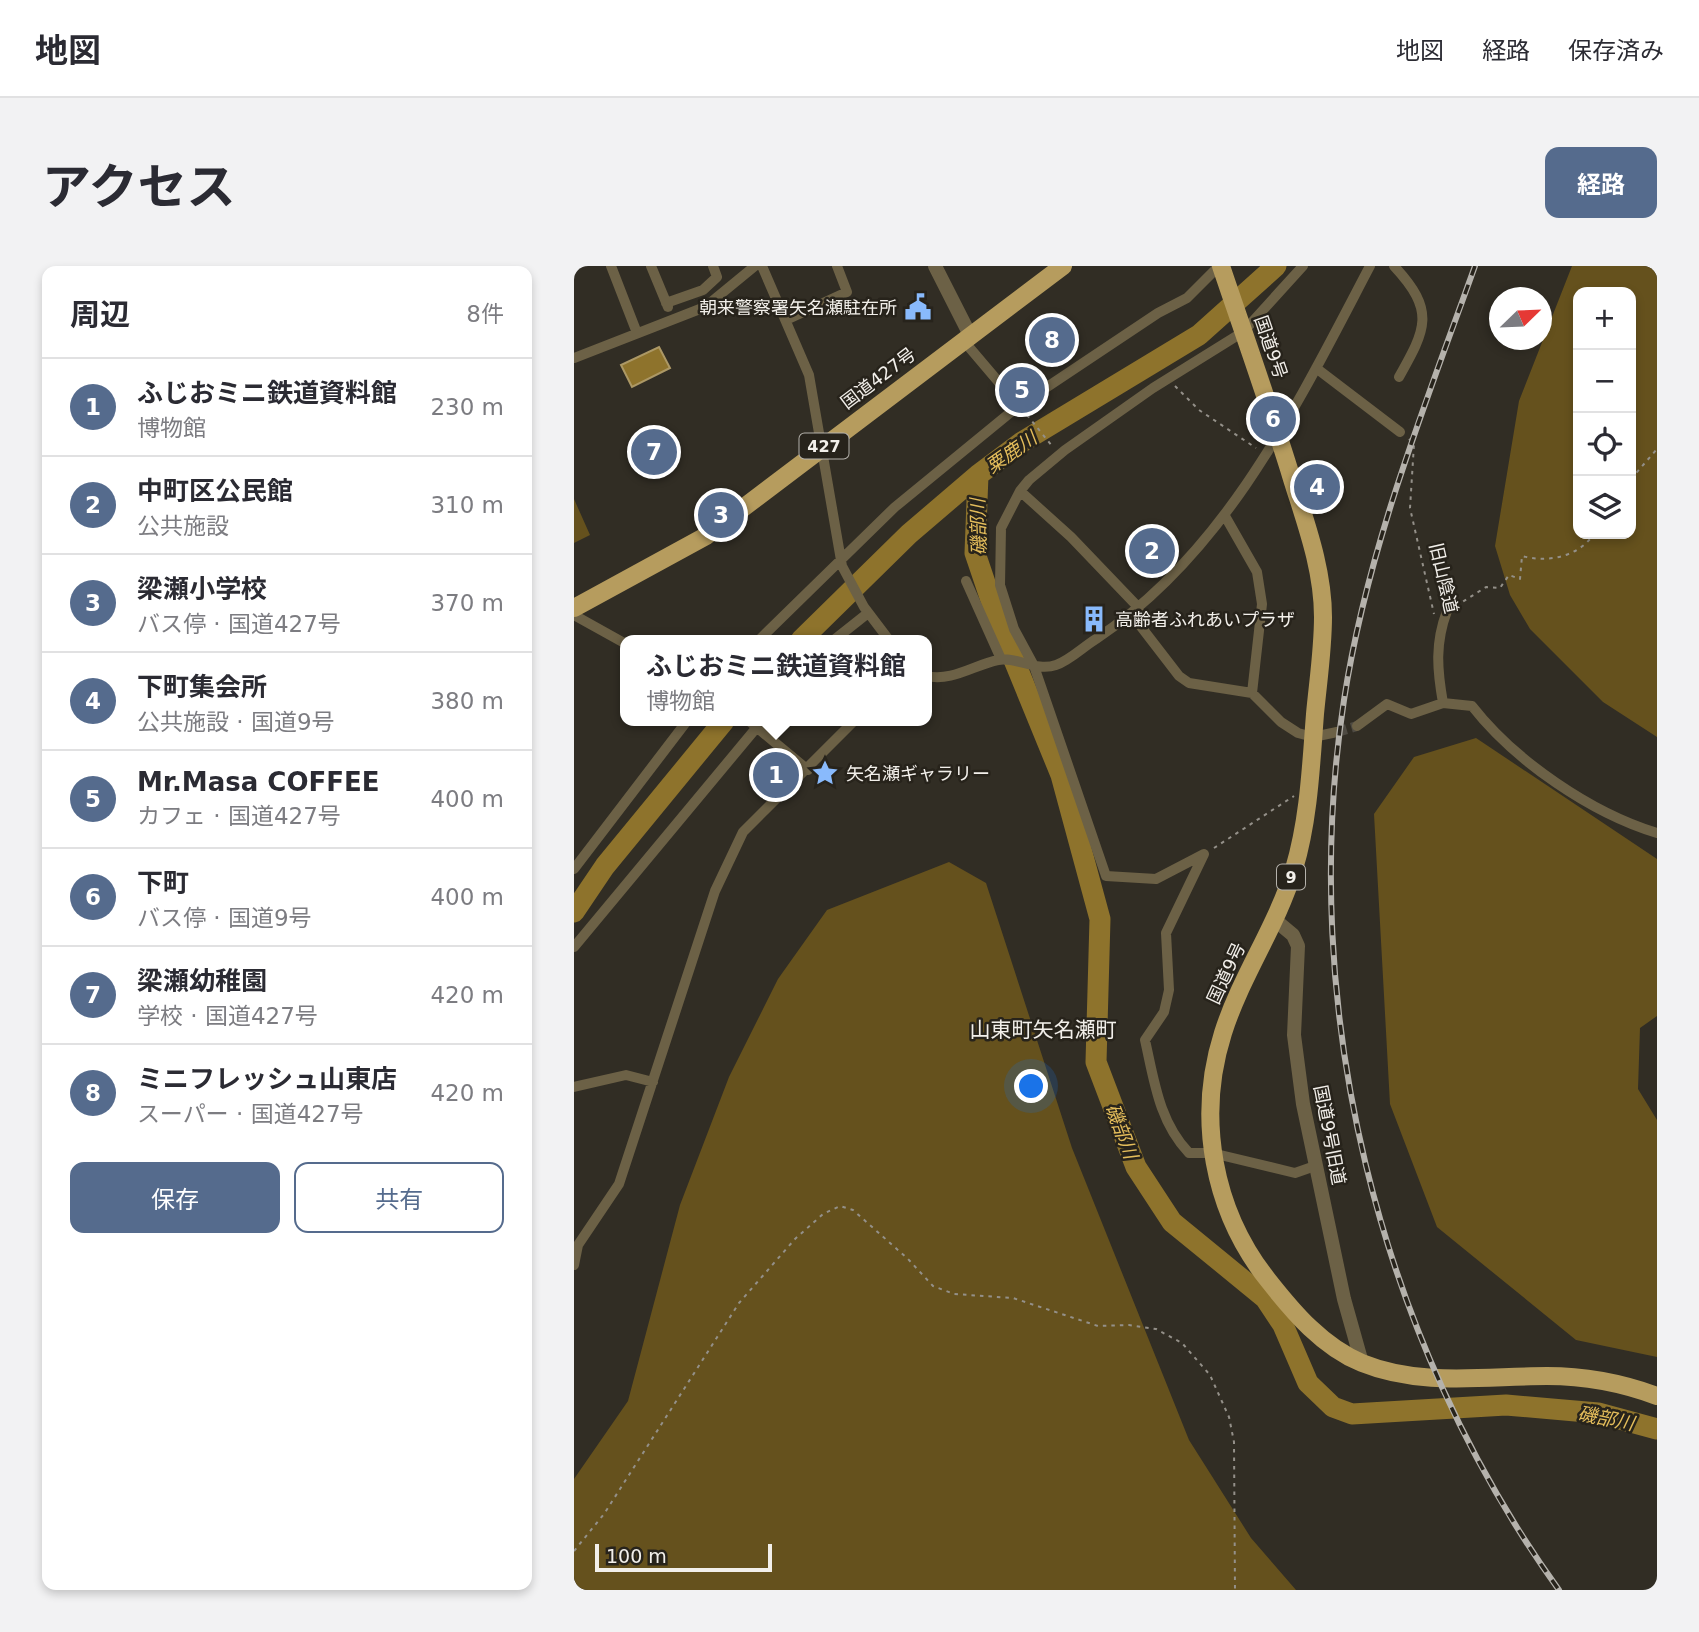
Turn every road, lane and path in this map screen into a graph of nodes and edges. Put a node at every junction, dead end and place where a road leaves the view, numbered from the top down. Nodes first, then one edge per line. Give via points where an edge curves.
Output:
1 (611, 266) edge
2 (651, 266) edge
3 (713, 266) edge
4 (755, 266) edge
5 (762, 266) edge
6 (837, 266) edge
7 (935, 266) edge
8 (1063, 266) edge
9 (1303, 266) edge
10 (1370, 266) edge
11 (1394, 266) edge
12 (1221, 268) edge
13 (666, 303) junction
14 (673, 320) junction
15 (786, 320) junction
16 (1242, 328) junction
17 (637, 333) junction
18 (967, 338) junction
19 (574, 358) edge
20 (1316, 368) junction
21 (1399, 377) dead end
22 (1167, 379) junction
23 (1020, 407) junction
24 (1400, 432) joint
25 (1279, 436) junction
26 (822, 448) junction
27 (1657, 449) edge
28 (1057, 452) dead end
29 (1266, 455) junction
30 (1634, 476) edge
31 (1020, 491) junction
32 (1225, 516) junction
33 (1588, 539) edge
34 (841, 561) junction
35 (966, 581) dead end
36 (574, 608) edge
37 (866, 610) junction
38 (1136, 611) junction
39 (1447, 611) joint
40 (574, 615) edge
41 (1439, 634) junction
42 (764, 635) edge
43 (839, 635) edge
44 (885, 635) edge
45 (620, 640) edge
46 (1001, 659) junction
47 (1034, 666) junction
48 (932, 676) edge
49 (1252, 693) junction
50 (1443, 703) junction
51 (683, 726) edge
52 (753, 726) edge
53 (758, 726) edge
54 (849, 726) edge
55 (1357, 726) tunnel mouth
56 (1336, 732) tunnel mouth
57 (1313, 737) junction
58 (808, 770) junction
59 (1309, 791) junction
60 (1657, 833) edge
61 (1204, 854) junction
62 (574, 869) edge
63 (1275, 920) junction
64 (574, 947) edge
65 (653, 1082) junction
66 (574, 1087) edge
67 (1212, 1153) junction
68 (1315, 1166) junction
69 (574, 1265) edge
70 (1362, 1363) junction
71 (1657, 1396) edge
72 (574, 1551) edge
73 (1235, 1590) edge

1 - 17 street
2 - 13 street
3 - 13 street via 717,277 703,290
4 - 14 street via 705,307
5 - 15 street
6 - 15 street via 848,292
7 - 18 street
8 - 18 highway, 国道427号 / 427
9 - 16 street
10 - 20 street
11 - 21 street via 1423,314 1423,334
12 - 16 highway, 国道9号 / 9
12 - 23 street via 1187,298
13 - 14 street
14 - 17 street
15 - 26 street via 809,375
16 - 22 street
16 - 25 highway, 国道9号 / 9
17 - 19 street
18 - 23 street
18 - 26 highway, 国道427号 / 427
20 - 24 street
20 - 25 street
22 - 29 path via 1199,411
22 - 31 street via 1065,450
23 - 28 path
23 - 34 street via 895,507
24 - 41 path, 旧山陰道 via 1415,444 1410,508
25 - 29 street
25 - 57 highway, 国道9号 / 9 via 1315,552 1321,592
26 - 34 street
26 - 36 highway, 国道427号 / 427 via 706,536
27 - 30 path
29 - 32 street
31 - 38 street via 1071,537
31 - 47 street via 1001,528 1000,586 1014,629
32 - 38 street
32 - 49 street via 1257,572 1262,604
33 - 39 path via 1565,557 1522,556 1520,579 1509,575 1500,588 1486,587
34 - 37 street
34 - 42 street
35 - 46 street
37 - 43 street
37 - 44 street
38 - 47 street via 1055,666
38 - 49 street via 1179,676 1189,683
39 - 41 street
40 - 45 street
41 - 50 street, 旧山陰道 via 1436,667
46 - 47 street
46 - 48 street via 950,677
47 - 61 street via 1106,876 1156,879
49 - 57 street via 1281,722
50 - 55 street via 1411,714 1387,704
50 - 60 street via 1472,706 1492,732 1542,773 1626,824
51 - 62 street
52 - 64 street
53 - 58 street
54 - 58 street
56 - 57 street
57 - 59 highway, 国道9号 / 9
58 - 65 street via 743,832 715,891
59 - 61 path via 1292,797
59 - 63 highway, 国道9号 / 9 via 1294,869
61 - 67 street via 1166,933 1169,990 1164,1012 1145,1040 1161,1110 1178,1142 1189,1153
63 - 67 highway, 国道9号 / 9 via 1223,1031 1212,1091
63 - 68 street, 国道9号旧道 via 1293,935 1298,946 1294,1035
65 - 66 street via 626,1075
65 - 69 street via 619,1184 578,1245
67 - 68 street via 1295,1173
67 - 70 highway, 国道9号 / 9 via 1238,1238 1258,1268 1299,1318
68 - 70 street, 国道9号旧道 via 1343,1299
70 - 71 highway, 国道9号 / 9 via 1422,1377 1570,1376
72 - 73 path via 604,1514 739,1303 795,1239 823,1214 840,1206 853,1210 933,1286 954,1294 1013,1298 1098,1326 1156,1329 1182,1343 1210,1375 1229,1417 1234,1441

